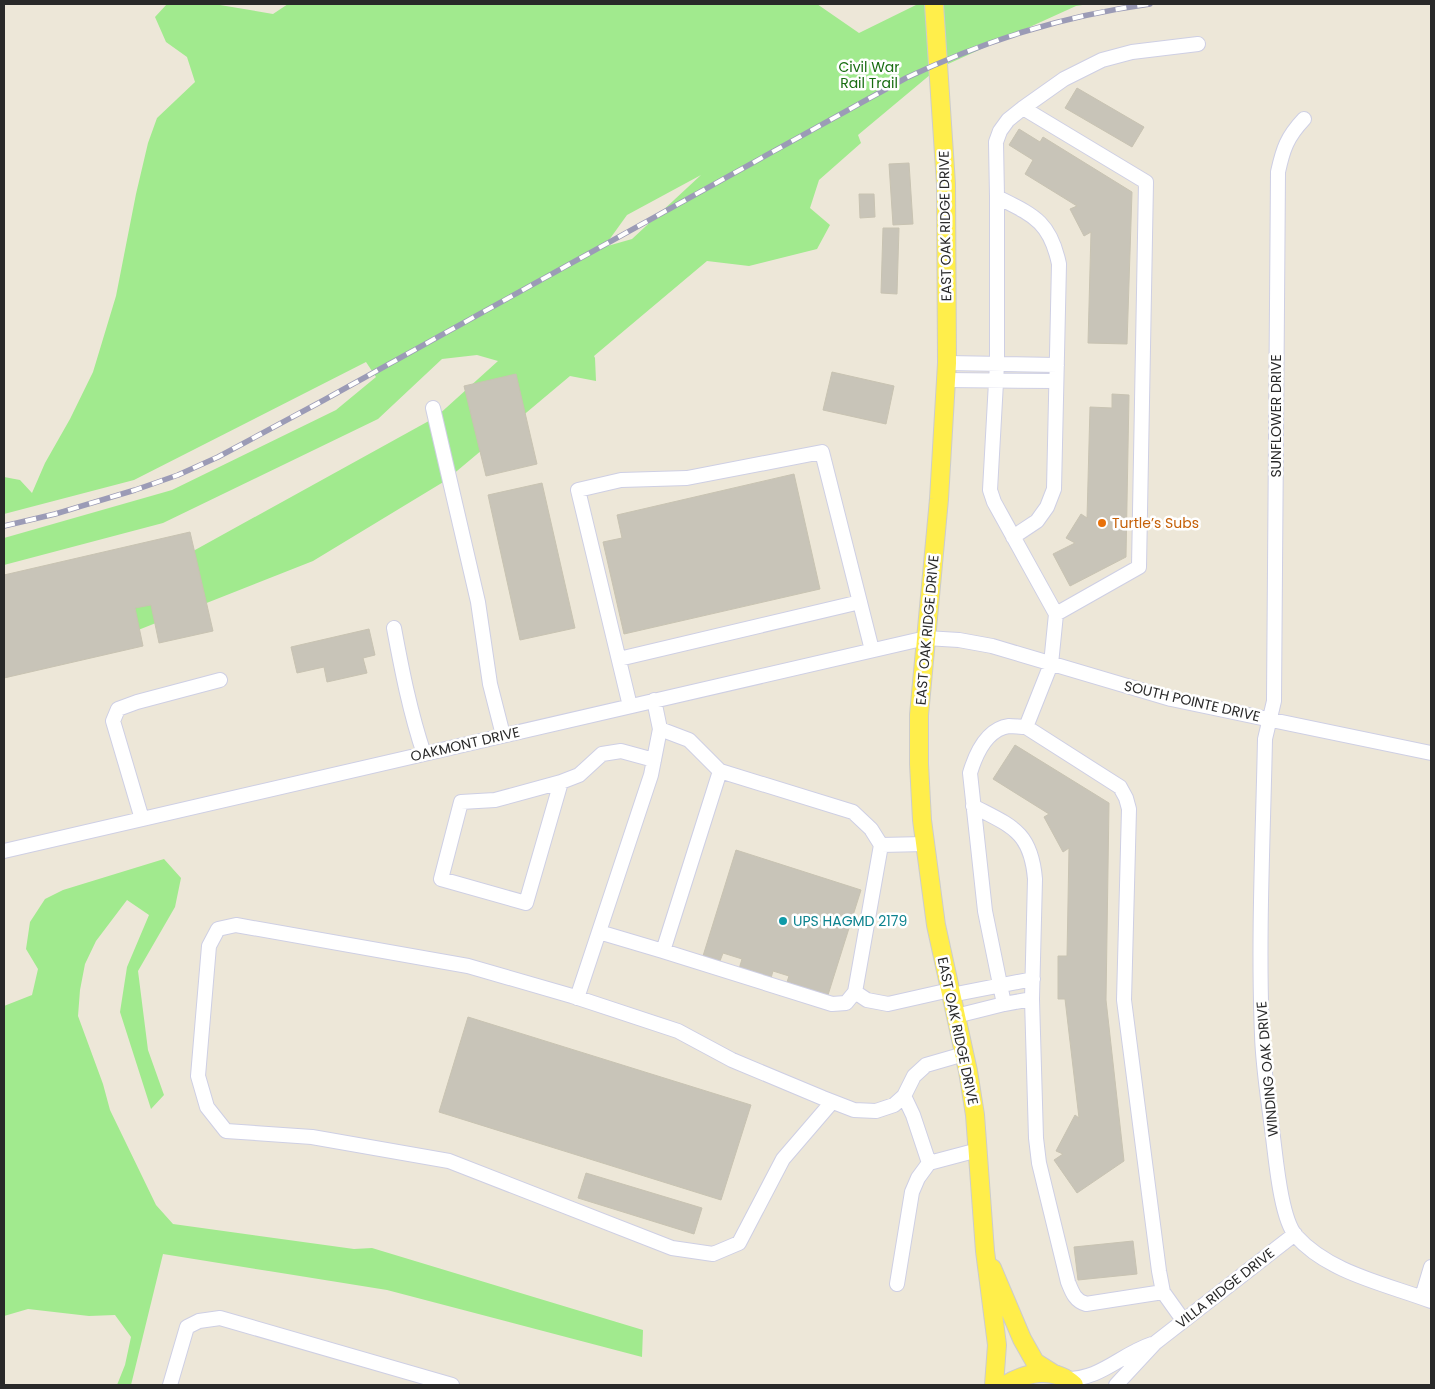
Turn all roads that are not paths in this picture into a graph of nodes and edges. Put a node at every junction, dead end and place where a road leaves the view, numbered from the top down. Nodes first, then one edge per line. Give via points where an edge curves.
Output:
1 (934, 4) edge
2 (1198, 44) dead end
3 (1023, 108) junction
4 (1304, 119) dead end
5 (998, 197) junction
6 (997, 364) junction
7 (1056, 366) junction
8 (947, 371) junction
9 (996, 381) junction
10 (1056, 381) junction
11 (433, 408) dead end
12 (1013, 537) junction
13 (860, 602) junction
14 (1056, 614) junction
15 (394, 628) dead end
16 (926, 638) junction
17 (872, 650) junction
18 (619, 659) junction
19 (1051, 664) junction
20 (220, 680) dead end
21 (654, 700) junction
22 (630, 706) junction
23 (1269, 719) junction
24 (1026, 727) junction
25 (660, 729) junction
26 (503, 736) junction
27 (1431, 752) edge
28 (424, 754) junction
29 (654, 760) junction
30 (720, 771) junction
31 (562, 782) junction
32 (973, 806) junction
33 (142, 819) junction
34 (924, 844) junction
35 (880, 846) junction
36 (4, 851) edge
37 (599, 932) junction
38 (663, 951) junction
39 (1033, 979) junction
40 (1001, 985) junction
41 (855, 992) junction
42 (951, 992) junction
43 (577, 998) junction
44 (1032, 999) junction
45 (1004, 1004) junction
46 (956, 1016) junction
47 (964, 1054) junction
48 (904, 1096) junction
49 (832, 1102) junction
50 (978, 1150) junction
51 (929, 1163) junction
52 (1294, 1234) junction
53 (985, 1251) junction
54 (1431, 1267) edge
55 (897, 1284) dead end
56 (1163, 1292) junction
57 (1427, 1299) edge
58 (1183, 1320) junction
59 (1155, 1343) junction
60 (1064, 1379) edge
61 (170, 1385) edge
62 (452, 1385) edge
63 (994, 1385) edge
64 (1005, 1385) edge
65 (1116, 1385) edge

1 - 8 main road, EAST OAK RIDGE DRIVE via 946,184
2 - 3 street via 1132,52 1102,60 1064,79
3 - 5 street via 1008,120 996,142
3 - 14 street via 1146,182 1139,567
4 - 23 street, SUNFLOWER DRIVE via 1291,132 1278,172 1274,701
5 - 6 street
5 - 7 street via 1041,222 1056,249 1059,264
6 - 7 street
6 - 8 street
6 - 9 street
7 - 10 street
8 - 9 street
8 - 16 main road, EAST OAK RIDGE DRIVE
9 - 10 street
9 - 12 street via 990,490
10 - 12 street via 1054,489 1047,507 1036,521
11 - 26 street via 478,602 490,684
12 - 14 street
13 - 17 street
13 - 18 street
13 - 18 street via 822,452 687,478 622,480 578,490
14 - 19 street
15 - 28 street via 402,675
16 - 17 street, OAKMONT DRIVE
16 - 19 street, SOUTH POINTE DRIVE via 992,646
16 - 34 main road, EAST OAK RIDGE DRIVE via 919,715
17 - 21 street, OAKMONT DRIVE
18 - 22 street
19 - 23 street, SOUTH POINTE DRIVE via 1171,699
19 - 24 street
20 - 33 street via 118,709 113,720
21 - 22 street, OAKMONT DRIVE
21 - 25 street
22 - 26 street, OAKMONT DRIVE
23 - 27 street, SOUTH POINTE DRIVE
23 - 52 street, WINDING OAK DRIVE via 1264,739 1262,1038 1278,1176
24 - 32 street via 1009,726 994,732 986,740 974,759 970,773
24 - 56 street via 1120,787 1126,798 1124,1000
25 - 29 street
25 - 30 street via 689,740
26 - 28 street, OAKMONT DRIVE
28 - 33 street, OAKMONT DRIVE
29 - 31 street via 621,751 602,754 578,775
29 - 37 street
30 - 35 street via 853,812 872,829
30 - 38 street
31 - 31 street via 495,800 461,802 441,879 526,903
32 - 39 street via 1010,826 1021,836 1034,861
32 - 40 street via 985,911
33 - 36 street, OAKMONT DRIVE
34 - 35 street
34 - 42 main road, EAST OAK RIDGE DRIVE via 936,925
35 - 41 street
37 - 38 street
37 - 43 street
38 - 41 street via 832,1004 846,1003
39 - 40 street
39 - 44 street
40 - 42 street
40 - 45 street
41 - 42 street via 867,1000 888,1004
42 - 46 main road, EAST OAK RIDGE DRIVE
43 - 49 street via 678,1031 732,1060
43 - 49 street via 468,966 236,925 218,929 209,946 198,1076 206,1107 226,1131 312,1138 449,1161 672,1248 714,1254 739,1243 783,1160
44 - 45 street
44 - 56 street via 1039,1163 1073,1294 1086,1304
45 - 46 street
46 - 47 main road, EAST OAK RIDGE DRIVE
47 - 48 street via 926,1066 914,1076
47 - 50 main road, EAST OAK RIDGE DRIVE
48 - 49 street via 894,1105 876,1111 854,1110
48 - 51 street
50 - 51 street
50 - 53 main road, EAST OAK RIDGE DRIVE
51 - 55 street via 912,1192
52 - 57 street, WINDING OAK DRIVE via 1312,1251 1336,1266
52 - 58 street, VILLA RIDGE DRIVE
53 - 60 main road, EAST OAK RIDGE DRIVE via 1035,1362
53 - 63 main road, EAST OAK RIDGE DRIVE via 997,1344
54 - 57 street
56 - 58 street
58 - 59 street, VILLA RIDGE DRIVE
59 - 60 street, VILLA RIDGE DRIVE via 1091,1376
59 - 65 street, VILLA RIDGE DRIVE
60 - 64 main road via 1037,1372 1020,1376
61 - 62 street via 187,1327 220,1318

